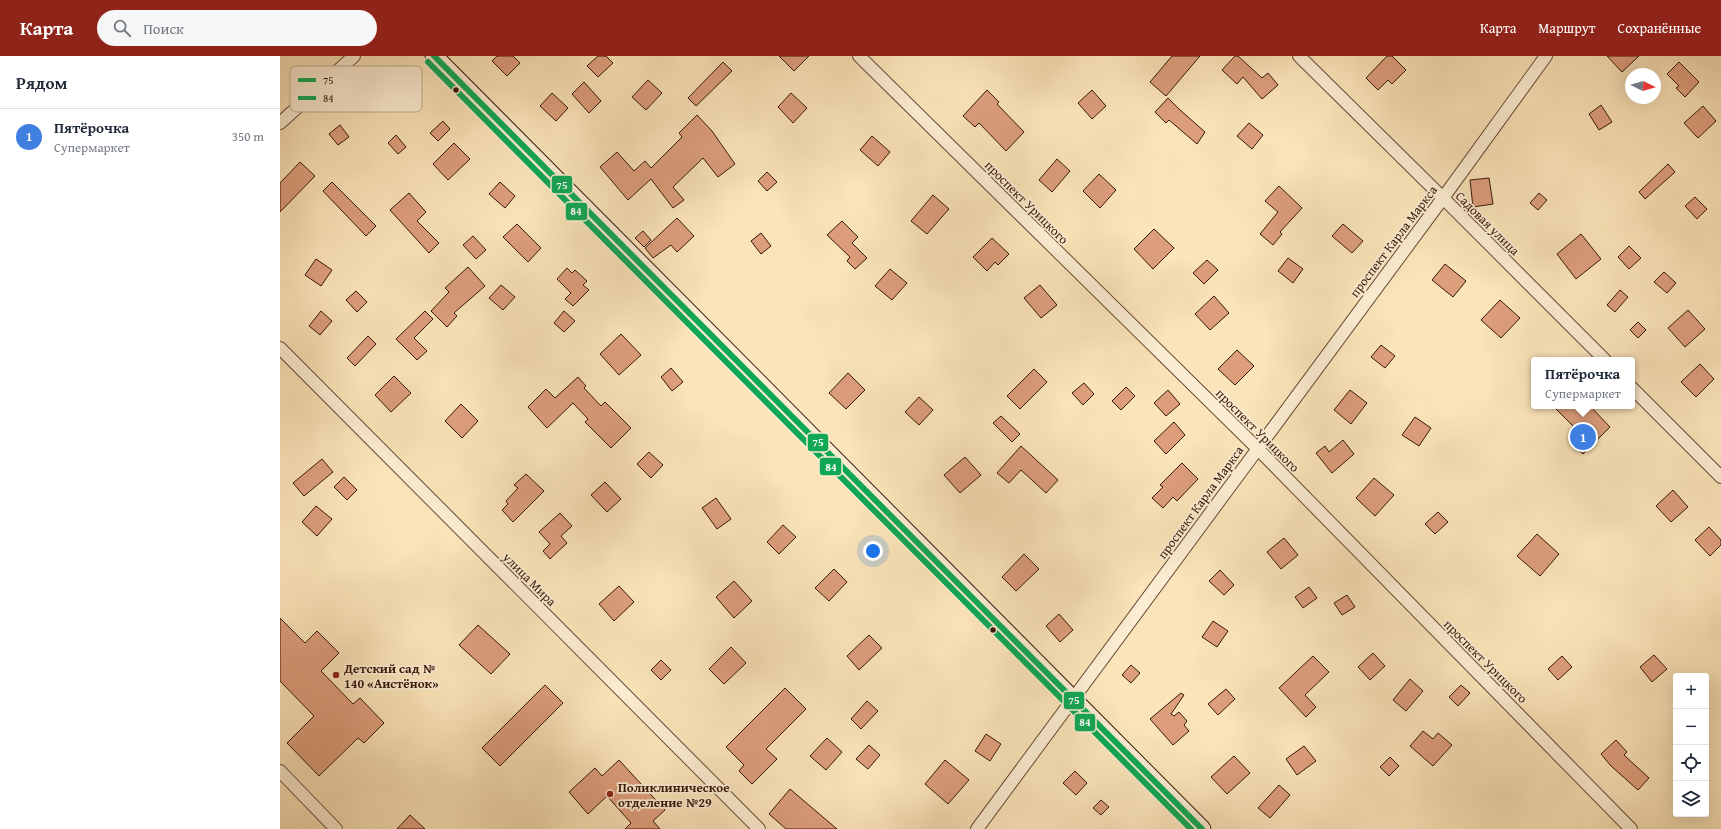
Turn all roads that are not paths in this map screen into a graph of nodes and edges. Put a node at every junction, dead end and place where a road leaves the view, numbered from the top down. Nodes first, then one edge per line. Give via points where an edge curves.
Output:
1 (354, 56) edge
2 (434, 56) edge
3 (860, 56) edge
4 (1300, 56) edge
5 (1546, 56) edge
6 (343, 66) edge
7 (292, 112) edge
8 (280, 123) edge
9 (1443, 198) junction
10 (280, 348) edge
11 (1602, 357) edge
12 (1635, 391) edge
13 (1257, 448) junction
14 (1721, 477) edge
15 (1073, 699) junction
16 (280, 771) edge
17 (336, 829) edge
18 (759, 829) edge
19 (977, 829) edge
20 (1202, 829) edge
21 (1631, 829) edge

1 - 6 street
2 - 15 street
3 - 13 street, проспект Урицкого
4 - 9 street, Садовая улица
5 - 9 street, проспект Карла Маркса
7 - 8 street
9 - 11 street, Садовая улица
9 - 13 street, проспект Карла Маркса
10 - 18 street, улица Мира
12 - 14 street
13 - 15 street, проспект Карла Маркса
13 - 21 street, проспект Урицкого
15 - 19 street, проспект Карла Маркса
15 - 20 street
16 - 17 street

